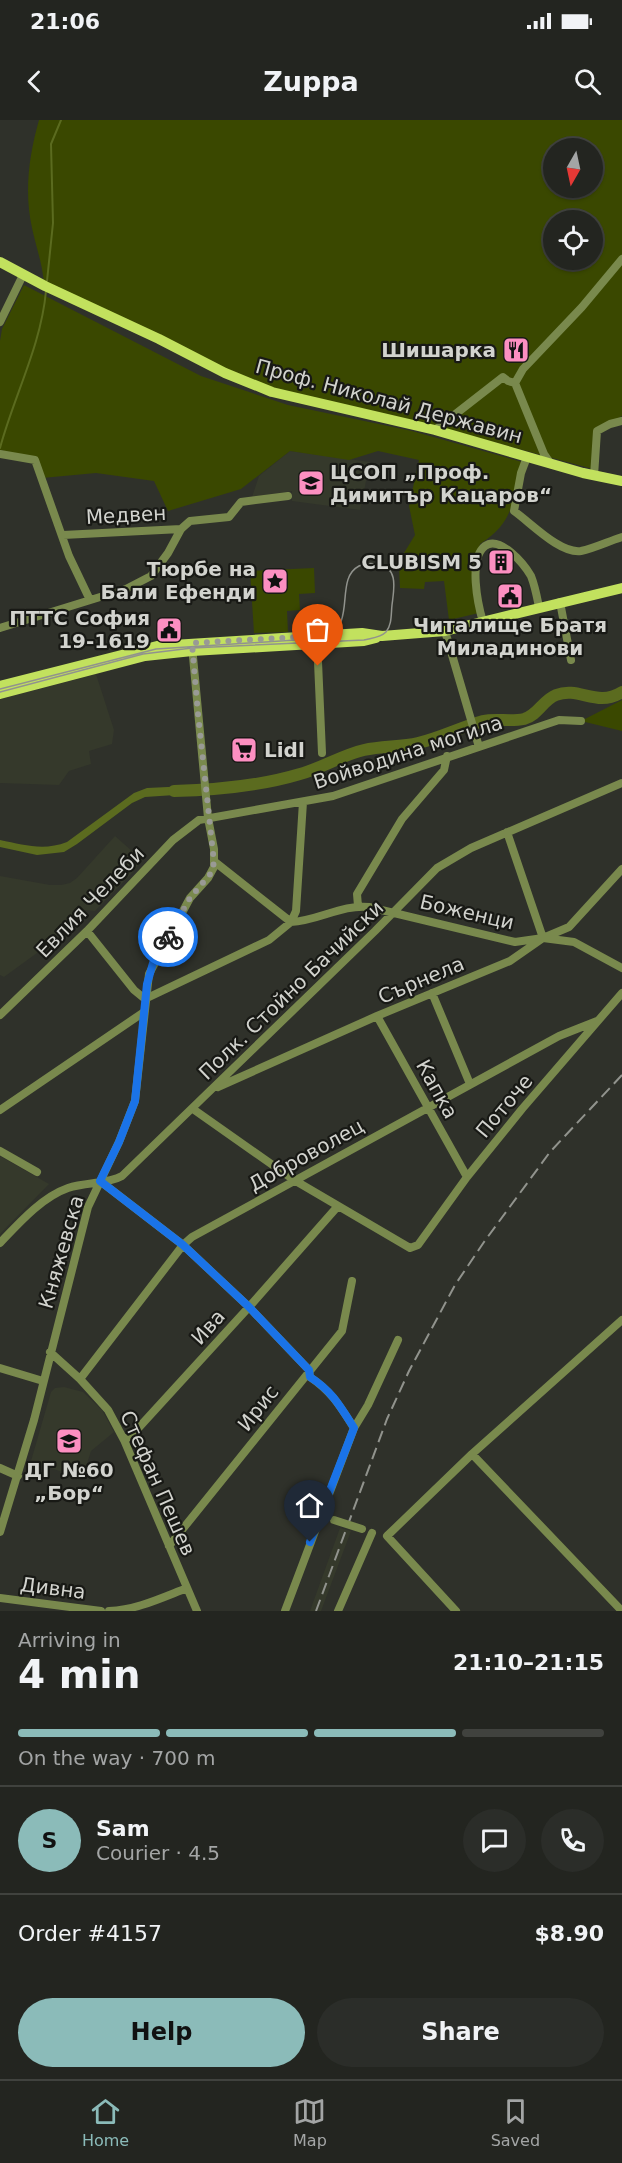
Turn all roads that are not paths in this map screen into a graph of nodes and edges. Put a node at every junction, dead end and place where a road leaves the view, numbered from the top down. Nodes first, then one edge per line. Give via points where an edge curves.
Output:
1 (622, 259) edge
2 (0, 262) edge
3 (23, 275) junction
4 (0, 322) edge
5 (515, 383) junction
6 (622, 422) edge
7 (435, 430) junction
8 (0, 454) edge
9 (527, 457) junction
10 (551, 464) junction
11 (594, 476) junction
12 (622, 481) edge
13 (288, 496) dead end
14 (181, 529) junction
15 (63, 535) junction
16 (622, 537) edge
17 (622, 588) edge
18 (90, 600) junction
19 (560, 602) junction
20 (539, 607) junction
21 (483, 622) junction
22 (0, 628) edge
23 (445, 631) junction
24 (317, 640) junction
25 (192, 647) junction
26 (571, 660) dead end
27 (0, 686) edge
28 (0, 694) edge
29 (580, 722) dead end
30 (478, 744) junction
31 (322, 753) dead end
32 (447, 756) junction
33 (622, 783) edge
34 (303, 802) junction
35 (208, 818) junction
36 (507, 832) junction
37 (214, 862) junction
38 (622, 869) edge
39 (358, 906) junction
40 (394, 913) junction
41 (291, 922) junction
42 (87, 931) junction
43 (543, 938) junction
44 (622, 968) edge
45 (432, 993) junction
46 (622, 993) edge
47 (145, 999) junction
48 (144, 1012) junction
49 (0, 1015) edge
50 (377, 1016) junction
51 (597, 1021) junction
52 (470, 1084) junction
53 (212, 1090) junction
54 (427, 1107) junction
55 (193, 1109) junction
56 (0, 1110) edge
57 (0, 1150) edge
58 (38, 1172) dead end
59 (467, 1177) junction
60 (294, 1180) junction
61 (100, 1181) junction
62 (338, 1206) junction
63 (0, 1243) edge
64 (183, 1245) junction
65 (352, 1281) dead end
66 (249, 1307) junction
67 (622, 1320) edge
68 (398, 1340) dead end
69 (50, 1352) junction
70 (0, 1368) edge
71 (309, 1370) junction
72 (80, 1379) junction
73 (44, 1381) junction
74 (354, 1428) junction
75 (123, 1440) junction
76 (472, 1454) junction
77 (0, 1468) edge
78 (18, 1476) junction
79 (320, 1518) junction
80 (0, 1532) edge
81 (372, 1533) junction
82 (387, 1536) junction
83 (169, 1546) junction
84 (187, 1588) junction
85 (0, 1598) edge
86 (101, 1611) edge
87 (109, 1611) edge
88 (197, 1611) edge
89 (285, 1611) edge
90 (338, 1611) edge
91 (456, 1611) edge
92 (622, 1611) edge

1 - 5 street via 523,369
2 - 3 main road, Проф. Николай Державин
3 - 4 street
3 - 7 main road, Проф. Николай Державин via 272,392
5 - 7 street via 503,377
5 - 10 street
6 - 11 street via 597,431
7 - 9 main road, Проф. Николай Державин
8 - 15 street via 35,460
9 - 10 main road, Проф. Николай Державин
9 - 16 street via 514,510 570,551
10 - 11 main road, Проф. Николай Державин
11 - 12 main road, Проф. Николай Державин
13 - 14 street, Медвен via 241,502 229,517 190,521
14 - 15 street, Медвен
14 - 18 street via 151,576
15 - 18 street
17 - 19 main road
18 - 22 street
19 - 20 main road
19 - 26 street
20 - 21 main road
20 - 21 street via 533,582 523,565 498,544 487,544 482,548 475,579
21 - 23 main road
23 - 24 main road via 382,636 362,633
23 - 30 street
24 - 25 main road
24 - 31 street
25 - 27 main road via 141,649
25 - 28 main road
25 - 35 street
29 - 30 street, Войводина могила via 559,720
30 - 32 street, Войводина могила
32 - 34 street, Войводина могила via 333,796
32 - 39 street via 444,770 396,829 357,894
33 - 36 street, Полк. Стойно Бачийски
34 - 35 street, Войводина могила
34 - 41 street via 296,911
35 - 37 street
35 - 42 street, Евлия Челеби via 191,825 173,840
36 - 40 street, Полк. Стойно Бачийски via 437,868
36 - 43 street
37 - 41 street
37 - 47 street, Княжевска via 212,872 190,898 153,963
38 - 43 street, Сърнела via 569,927
39 - 40 street, Боженци
39 - 41 street, Боженци
40 - 43 street, Боженци via 515,942
40 - 53 street, Полк. Стойно Бачийски
41 - 47 street via 268,940
42 - 47 street
42 - 49 street, Евлия Челеби
43 - 44 street, Боженци via 574,942
43 - 45 street, Сърнела via 510,961
45 - 50 street, Сърнела
45 - 52 street
46 - 51 street, Поточе
47 - 48 street, Княжевска
48 - 56 street
48 - 61 street, Княжевска via 135,1101
50 - 53 street, Сърнела
50 - 54 street, Капка
51 - 52 street, Доброволец via 559,1036
51 - 59 street, Поточе
52 - 54 street, Доброволец
53 - 55 street, Полк. Стойно Бачийски
54 - 59 street, Капка
54 - 60 street, Доброволец
55 - 60 street
55 - 61 street, Полк. Стойно Бачийски via 122,1176
57 - 58 street
59 - 62 street, Поточе via 418,1245 410,1248
60 - 62 street
60 - 64 street, Доброволец
61 - 63 street, Полк. Стойно Бачийски via 66,1189 46,1200
61 - 64 street
61 - 69 street, Княжевска via 88,1207
62 - 66 street, Ива
64 - 66 street
64 - 72 street, Доброволец
65 - 71 street, Ирис via 342,1331
66 - 71 street
66 - 75 street, Ива via 132,1435
67 - 76 street
68 - 74 street
69 - 72 street, Стефан Пешев
69 - 73 street, Княжевска
70 - 73 street
71 - 74 street via 310,1377 337,1400
71 - 83 street, Ирис
72 - 75 street, Стефан Пешев via 108,1410
73 - 78 street, Княжевска
74 - 79 street
75 - 83 street, Стефан Пешев
76 - 82 street
76 - 92 street
77 - 78 street
78 - 80 street, Княжевска
79 - 81 street, bridge
79 - 89 street
81 - 82 street
81 - 90 street
82 - 91 street
83 - 84 street, Стефан Пешев
84 - 87 street, Дивна via 144,1605
84 - 88 street, Стефан Пешев
85 - 86 street, Дивна

